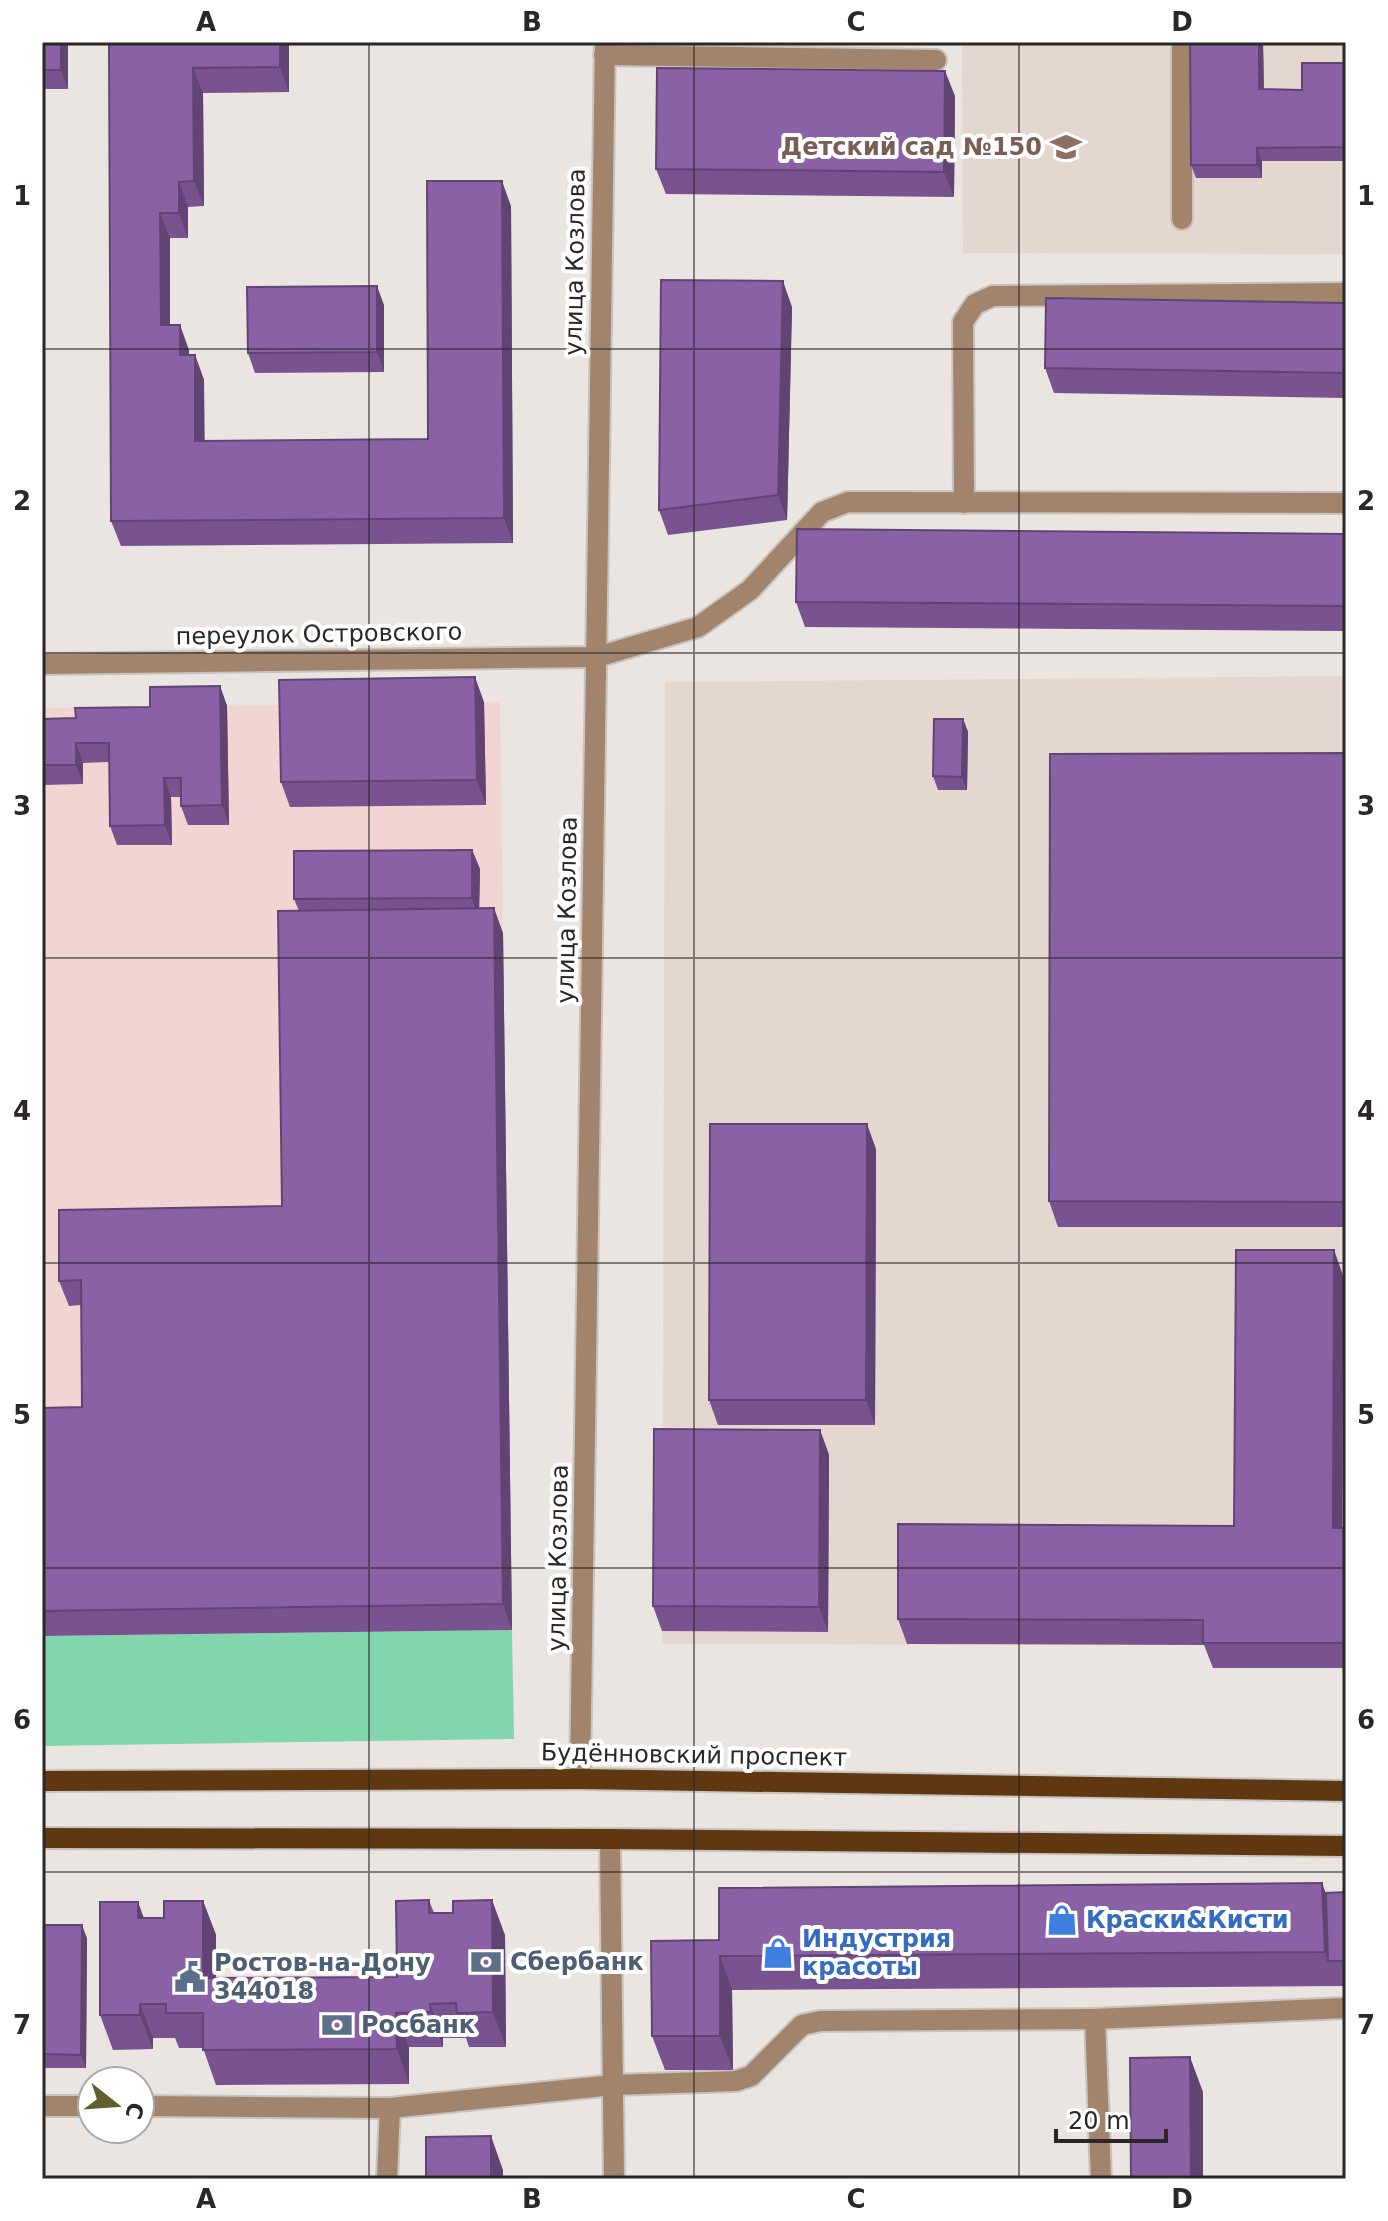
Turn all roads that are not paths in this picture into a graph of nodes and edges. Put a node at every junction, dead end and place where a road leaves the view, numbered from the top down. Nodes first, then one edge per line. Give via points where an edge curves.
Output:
1 (1182, 42) edge
2 (604, 48) edge
3 (936, 60) dead end
4 (1182, 219) dead end
5 (1346, 293) edge
6 (964, 503) junction
7 (1346, 503) edge
8 (597, 657) junction
9 (42, 664) edge
10 (580, 1779) junction
11 (42, 1781) edge
12 (1346, 1791) edge
13 (42, 1838) edge
14 (610, 1839) junction
15 (1346, 1846) edge
16 (1346, 2008) edge
17 (1095, 2019) junction
18 (613, 2085) junction
19 (42, 2106) edge
20 (76, 2106) edge
21 (156, 2106) edge
22 (390, 2108) junction
23 (387, 2179) edge
24 (614, 2179) edge
25 (1101, 2179) edge

1 - 4 street
2 - 3 street
2 - 8 street, улица Козлова
5 - 6 street via 993,296 975,304 963,322
6 - 7 street, переулок Островского
6 - 8 street, переулок Островского via 848,502 822,512 750,590 698,627
8 - 9 street, переулок Островского
8 - 10 street, улица Козлова
10 - 11 main road, Будённовский проспект
10 - 12 main road, Будённовский проспект
13 - 14 main road
14 - 15 main road
14 - 18 street
16 - 17 street
17 - 18 street via 820,2021 802,2025 751,2076 736,2081
17 - 25 street
18 - 22 street
18 - 24 street
19 - 20 street
21 - 22 street
22 - 23 street

